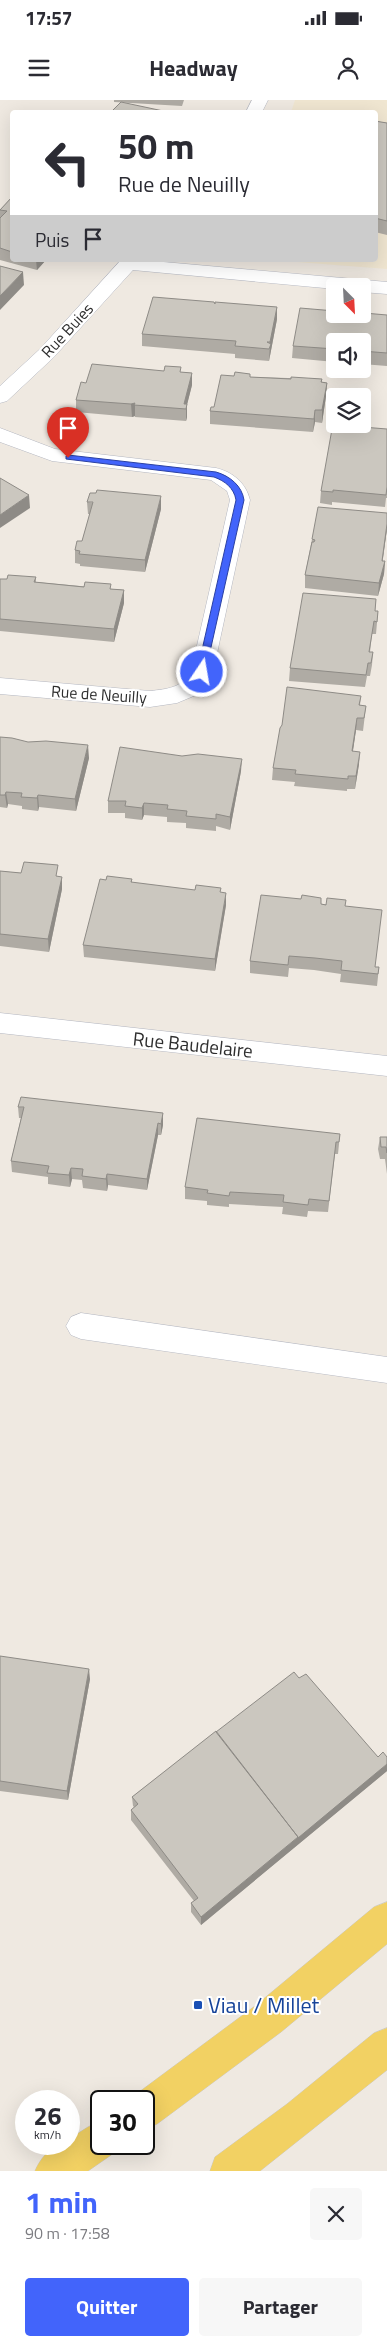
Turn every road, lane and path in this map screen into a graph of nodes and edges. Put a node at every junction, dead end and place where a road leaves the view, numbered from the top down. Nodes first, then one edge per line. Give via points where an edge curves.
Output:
1 (130, 262) edge
2 (387, 288) edge
3 (0, 397) edge
4 (0, 434) edge
5 (0, 686) edge
6 (0, 1023) edge
7 (387, 1066) edge
8 (81, 1326) dead end
9 (387, 1370) edge
10 (387, 1920) edge
11 (387, 2046) edge
12 (155, 2103) edge
13 (90, 2147) edge
14 (54, 2171) edge
15 (229, 2171) edge

1 - 2 street via 184,271
1 - 3 street, Rue Buies via 47,353
4 - 5 street, Rue de Neuilly via 52,455 216,474 235,486 240,500 202,672 188,690 150,699
6 - 7 street, Rue Baudelaire
8 - 9 street
10 - 12 main road via 309,1988
11 - 15 main road
13 - 14 main road

